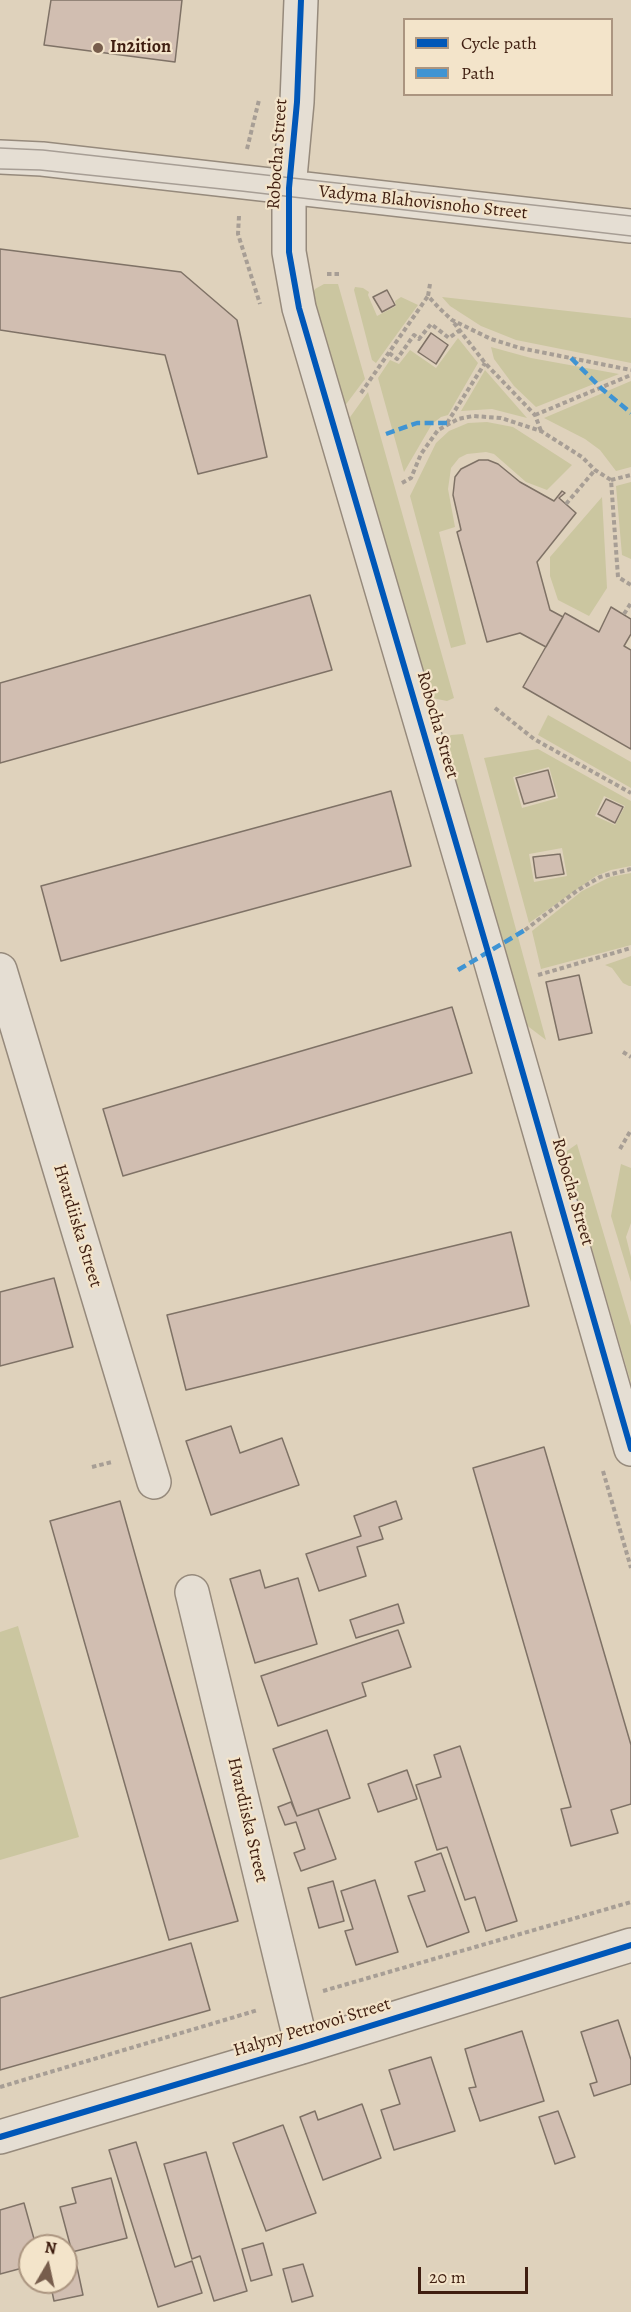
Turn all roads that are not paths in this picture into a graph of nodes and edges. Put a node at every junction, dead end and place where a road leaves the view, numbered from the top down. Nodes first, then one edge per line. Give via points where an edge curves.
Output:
1 (301, 0) edge
2 (0, 156) edge
3 (289, 188) junction
4 (631, 226) edge
5 (0, 970) edge
6 (631, 1449) edge
7 (154, 1482) dead end
8 (192, 1592) dead end
9 (631, 1945) edge
10 (302, 2047) junction
11 (0, 2137) edge

1 - 3 street, Robocha Street
2 - 3 street, Vadyma Blahovisnoho Street
3 - 4 street, Vadyma Blahovisnoho Street
3 - 6 street, Robocha Street via 289,252 298,308
5 - 7 street, Hvardiiska Street
8 - 10 street, Hvardiiska Street
9 - 10 street, Halyny Petrovoi Street
10 - 11 street, Halyny Petrovoi Street

